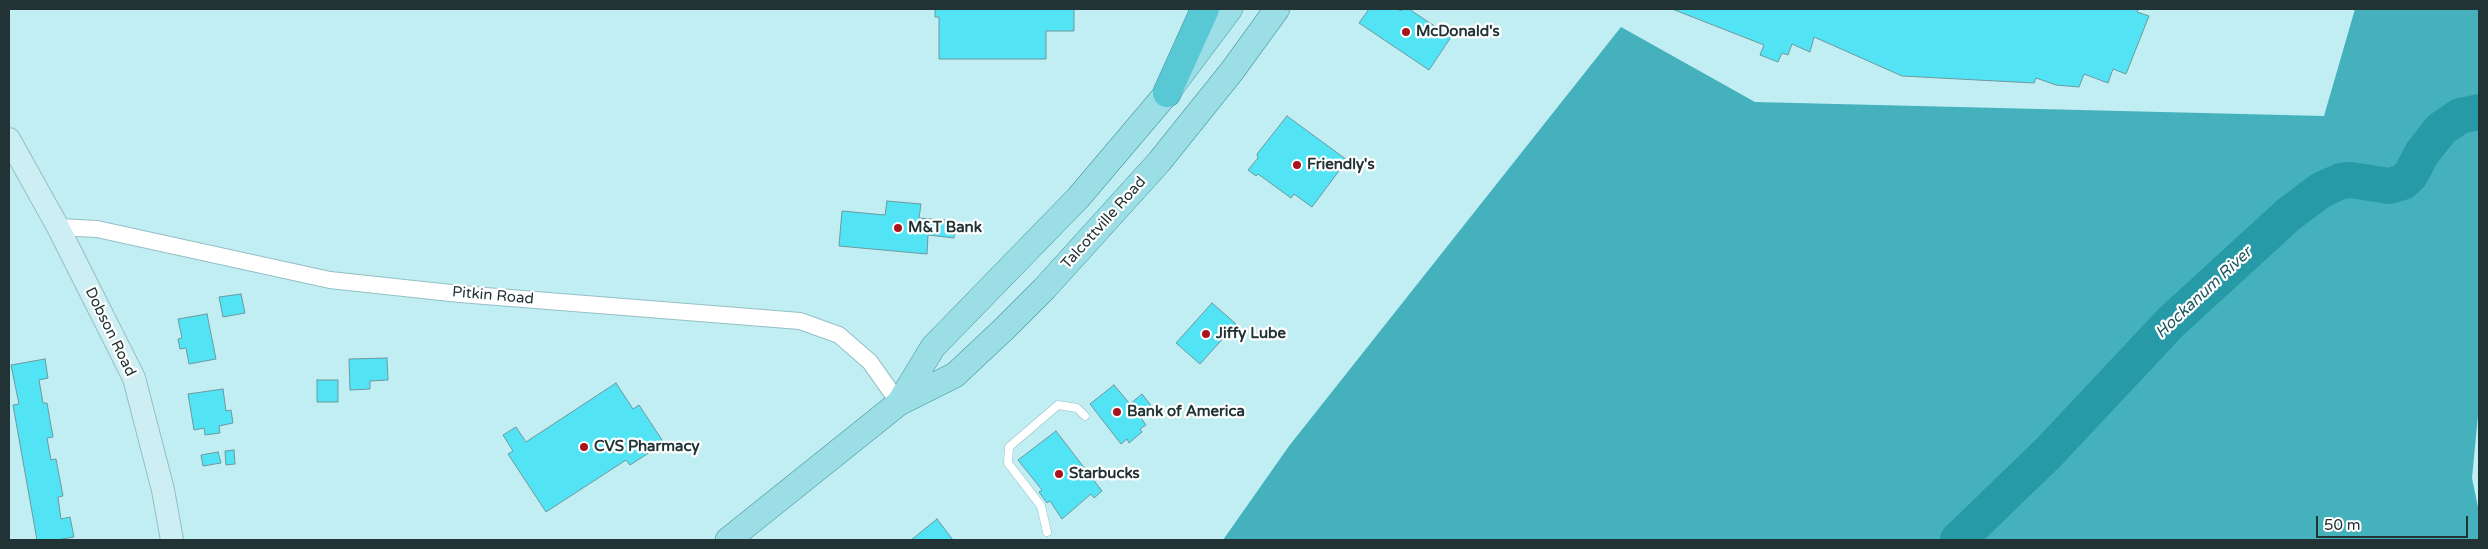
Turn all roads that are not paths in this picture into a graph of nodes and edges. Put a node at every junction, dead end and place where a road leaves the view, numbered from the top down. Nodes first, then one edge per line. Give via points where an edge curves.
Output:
1 (1205, 9) edge
2 (1230, 9) edge
3 (1277, 9) edge
4 (1167, 93) junction
5 (9, 139) edge
6 (58, 227) junction
7 (899, 403) junction
8 (1085, 416) dead end
9 (1047, 532) dead end
10 (172, 540) edge
11 (728, 540) edge

1 - 4 highway
2 - 4 main road, Talcottville Road
3 - 7 main road, Talcottville Road via 1159,162 1044,289 955,375
4 - 7 main road, Talcottville Road via 1078,198 933,347
5 - 6 street, Dobson Road
6 - 7 street, Pitkin Road via 97,229 330,280 460,294 800,321 840,335 870,362
6 - 10 street, Dobson Road via 134,378 163,490
7 - 11 main road, Talcottville Road
8 - 9 lane via 1077,408 1058,405 1009,447 1008,463 1041,506

